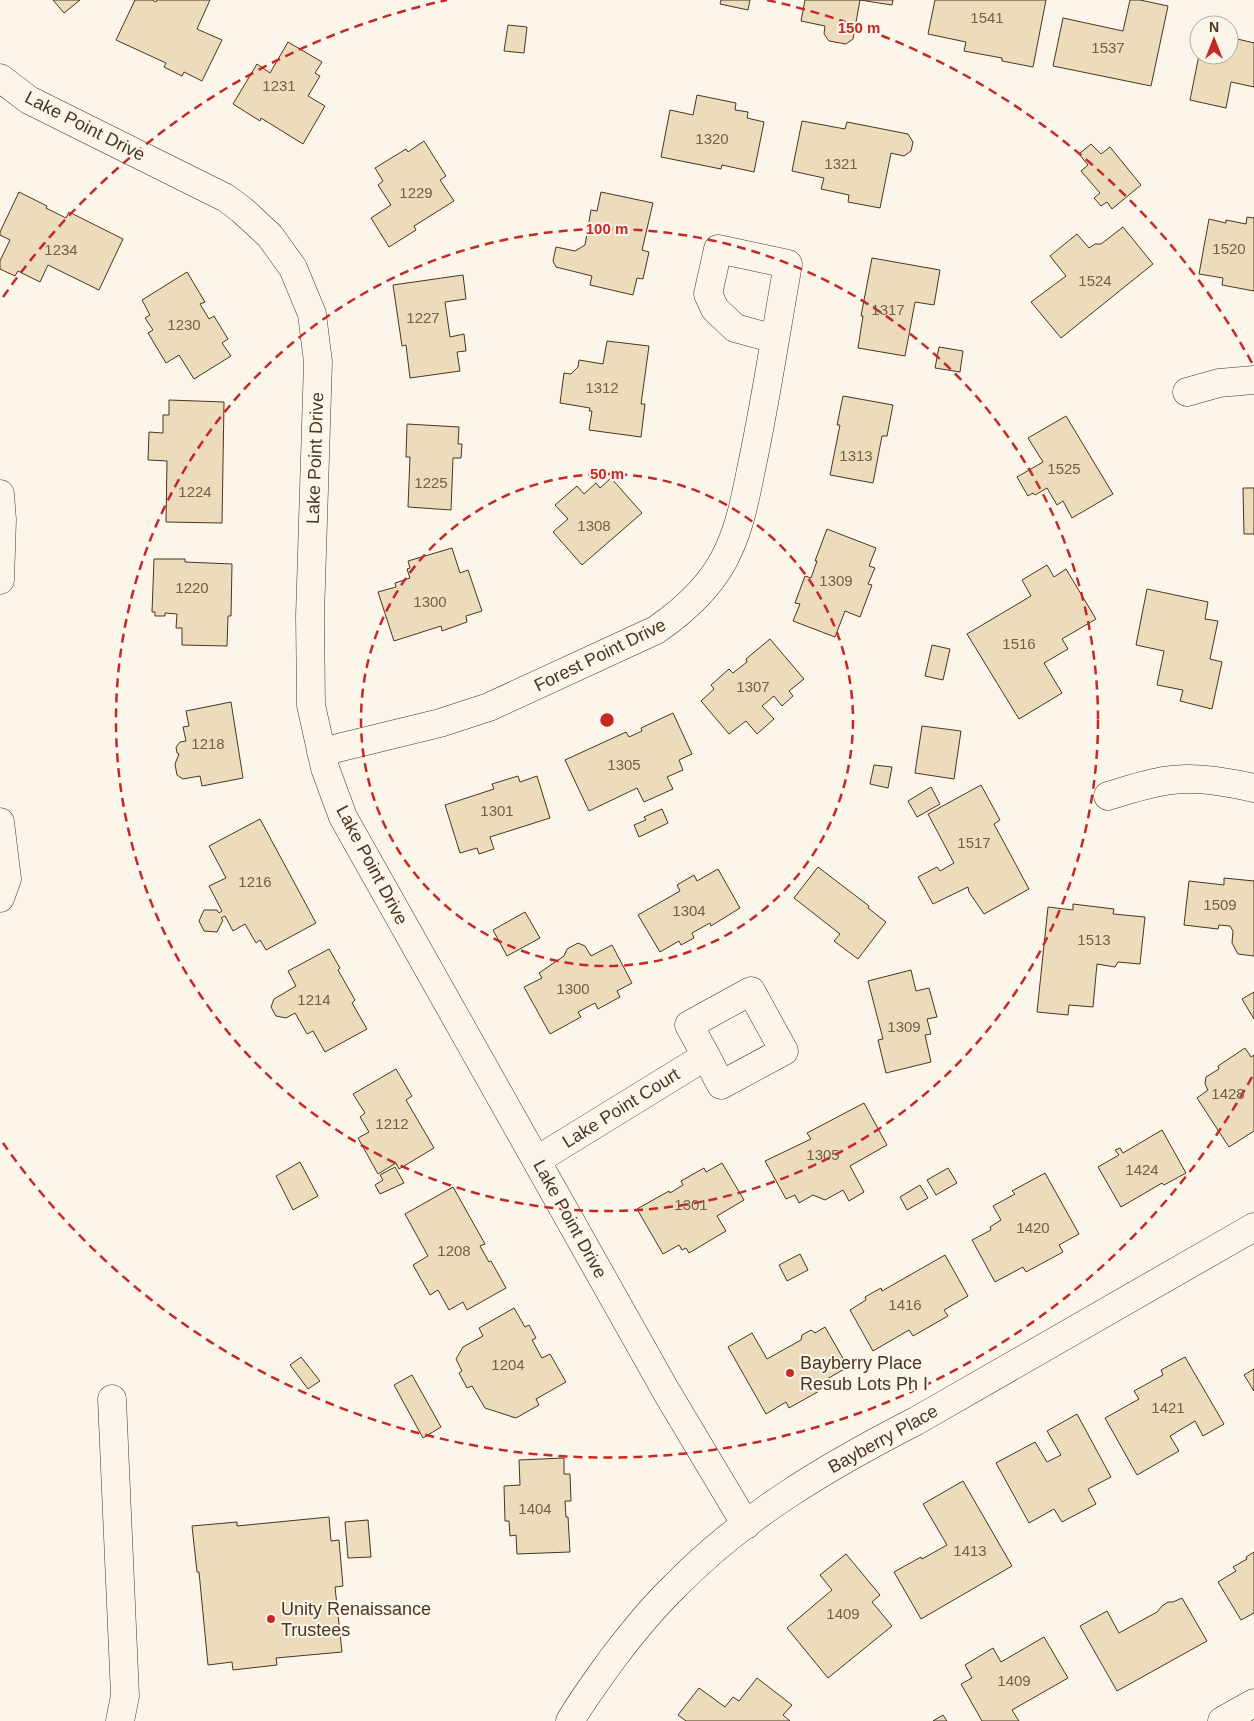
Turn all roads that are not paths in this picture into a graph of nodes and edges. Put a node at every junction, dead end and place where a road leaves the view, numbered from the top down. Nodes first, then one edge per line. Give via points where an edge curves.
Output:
1 (0, 78) edge
2 (775, 339) dead end
3 (1254, 380) edge
4 (1186, 392) dead end
5 (1, 511) edge
6 (0, 580) edge
7 (320, 752) junction
8 (1254, 788) edge
9 (1108, 796) dead end
10 (0, 822) edge
11 (0, 898) edge
12 (706, 1056) dead end
13 (537, 1160) junction
14 (1254, 1227) edge
15 (112, 1399) dead end
16 (746, 1525) junction
17 (1254, 1703) edge
18 (120, 1721) edge
19 (570, 1721) edge
20 (1222, 1721) edge

1 - 7 street, Lake Point Drive via 29,100 226,198 270,236 293,268 312,314 318,362 310,616 311,705
2 - 7 street, Forest Point Drive via 737,527 711,579 674,618 656,630 489,707 440,723
3 - 4 street via 1220,383
5 - 6 street
7 - 13 street, Lake Point Drive via 343,817
8 - 9 street via 1216,780 1172,780
10 - 11 street via 7,879
12 - 13 street, Lake Point Court
13 - 16 street, Lake Point Drive via 661,1382
14 - 16 street, Bayberry Place via 869,1445 786,1495
15 - 18 street via 125,1696
16 - 19 street, Bayberry Place via 675,1585 643,1620 582,1699
17 - 20 street

